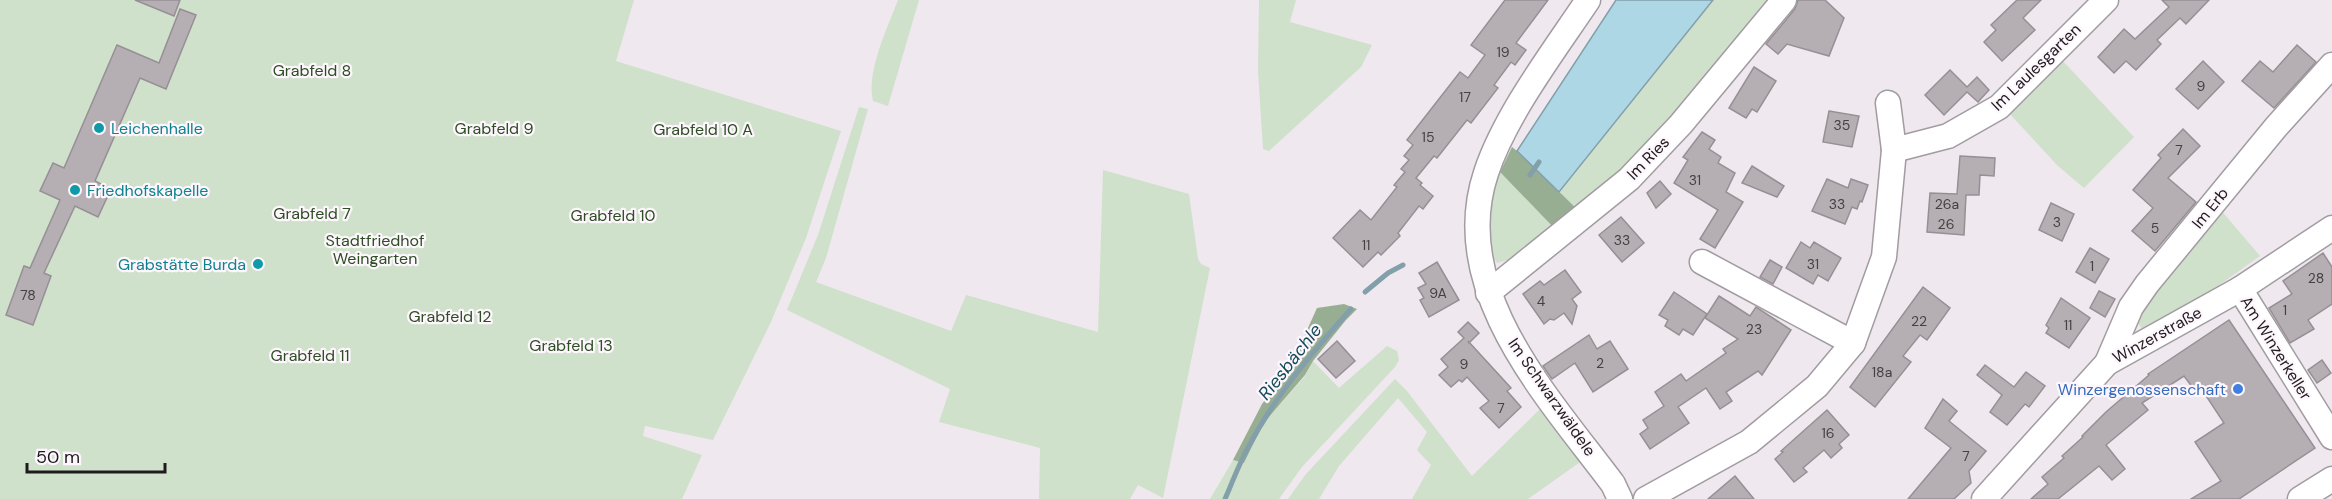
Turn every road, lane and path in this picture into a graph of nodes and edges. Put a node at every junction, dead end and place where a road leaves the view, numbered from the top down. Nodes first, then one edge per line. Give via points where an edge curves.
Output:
1 (1588, 0) edge
2 (1784, 0) edge
3 (2106, 0) edge
4 (2332, 65) edge
5 (1888, 103) dead end
6 (1894, 150) junction
7 (2332, 228) edge
8 (1702, 262) dead end
9 (2240, 289) junction
10 (1488, 292) junction
11 (1853, 343) junction
12 (2107, 363) junction
13 (2332, 437) edge
14 (2332, 479) edge
15 (1620, 499) edge
16 (1646, 499) edge
17 (1984, 499) edge
18 (2300, 499) edge

1 - 10 street, Im Schwarzwäldele via 1511,117 1485,173 1476,220 1478,255
2 - 10 street, Im Ries via 1629,179
3 - 6 street, Im Laulesgarten via 1999,107 1948,136
4 - 12 street, Im Erb via 2147,285 2131,307
5 - 6 street
6 - 11 street via 1884,257
7 - 9 street, Winzerstraße
8 - 11 street
9 - 12 street, Winzerstraße
9 - 13 street, Am Winzerkeller
10 - 15 street, Im Schwarzwäldele via 1535,379
11 - 16 street via 1818,386 1749,442
12 - 17 street, Winzerstraße
14 - 18 street

